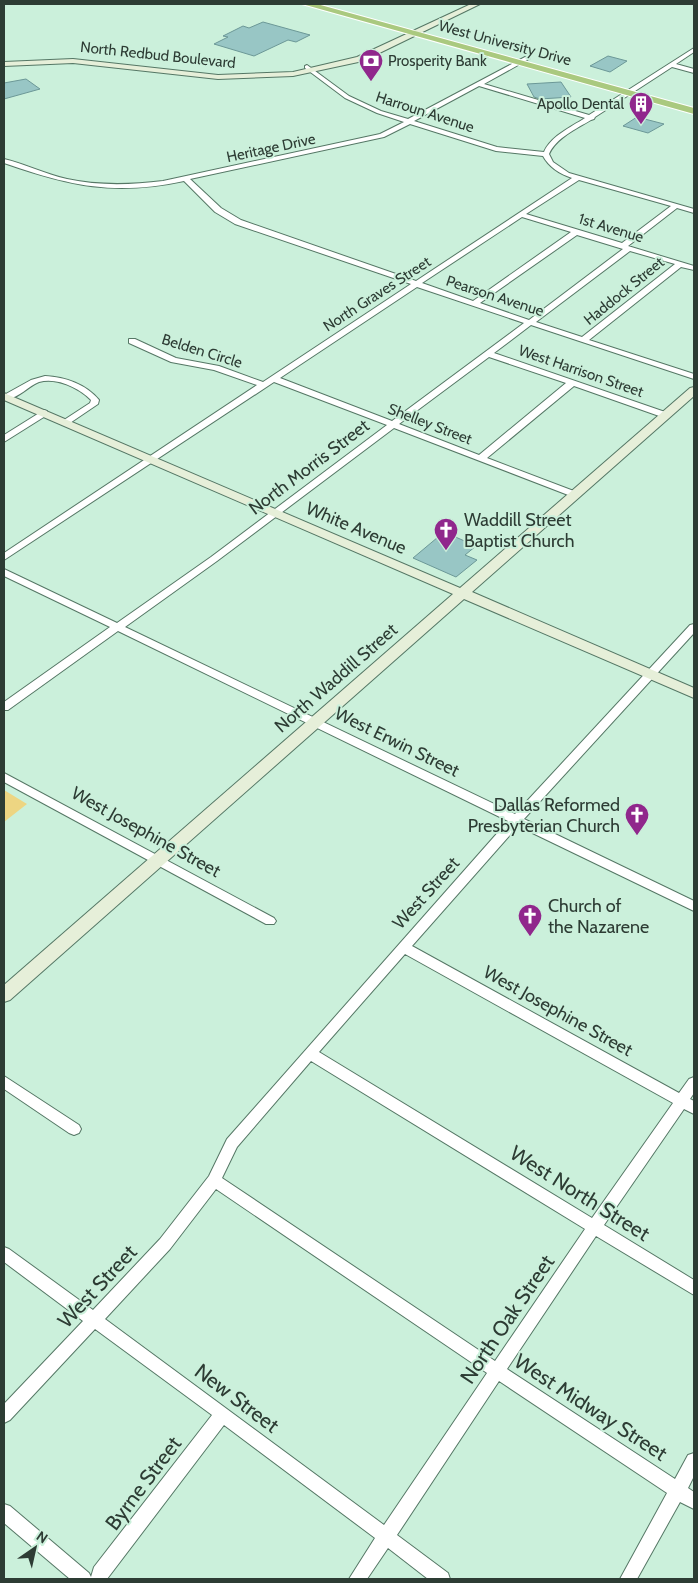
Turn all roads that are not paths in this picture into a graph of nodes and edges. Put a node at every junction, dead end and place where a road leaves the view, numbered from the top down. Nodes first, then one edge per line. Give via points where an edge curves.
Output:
1 (307, 4) edge
2 (332, 4) edge
3 (456, 4) edge
4 (466, 4) edge
5 (476, 4) edge
6 (448, 18) junction
7 (413, 30) junction
8 (694, 50) edge
9 (4, 58) edge
10 (523, 60) junction
11 (4, 64) edge
12 (671, 65) junction
13 (310, 69) junction
14 (694, 71) edge
15 (479, 84) junction
16 (632, 90) junction
17 (694, 104) edge
18 (694, 111) edge
19 (592, 118) junction
20 (410, 122) junction
21 (546, 154) junction
22 (4, 161) edge
23 (578, 177) junction
24 (186, 179) junction
25 (676, 206) junction
26 (694, 211) edge
27 (521, 215) junction
28 (576, 232) junction
29 (626, 247) junction
30 (680, 264) junction
31 (694, 268) edge
32 (416, 284) junction
33 (474, 304) junction
34 (529, 323) junction
35 (584, 340) junction
36 (132, 342) dead end
37 (487, 353) junction
38 (694, 377) edge
39 (274, 379) junction
40 (572, 383) junction
41 (264, 386) junction
42 (694, 390) edge
43 (5, 397) edge
44 (44, 413) junction
45 (665, 415) junction
46 (67, 422) junction
47 (392, 424) junction
48 (4, 439) edge
49 (481, 458) junction
50 (152, 459) junction
51 (576, 495) junction
52 (276, 512) junction
53 (4, 557) edge
54 (4, 572) edge
55 (463, 592) junction
56 (117, 626) junction
57 (694, 627) edge
58 (650, 674) junction
59 (694, 693) edge
60 (4, 707) edge
61 (315, 722) junction
62 (4, 777) edge
63 (517, 819) junction
64 (159, 860) junction
65 (694, 906) edge
66 (270, 921) dead end
67 (403, 947) junction
68 (4, 995) edge
69 (310, 1053) junction
70 (4, 1082) edge
71 (694, 1083) edge
72 (688, 1105) edge
73 (74, 1129) dead end
74 (214, 1180) junction
75 (594, 1227) junction
76 (4, 1254) edge
77 (694, 1288) edge
78 (95, 1321) junction
79 (498, 1372) junction
80 (222, 1414) junction
81 (4, 1415) edge
82 (694, 1461) edge
83 (678, 1490) junction
84 (694, 1501) edge
85 (4, 1512) edge
86 (385, 1536) junction
87 (83, 1579) edge
88 (99, 1579) edge
89 (357, 1579) edge
90 (442, 1579) edge
91 (628, 1579) edge

1 - 7 highway, West University Drive
2 - 7 highway, West University Drive
3 - 7 street, North Redbud Boulevard
4 - 6 street
5 - 6 street, North Redbud Boulevard
6 - 7 street, North Redbud Boulevard
7 - 10 highway, West University Drive
7 - 13 street, North Redbud Boulevard
7 - 13 street, North Redbud Boulevard via 360,59
8 - 12 street
9 - 13 street, North Redbud Boulevard via 78,56 231,72
10 - 15 street, Heritage Drive
10 - 16 highway, West University Drive
11 - 13 street, North Redbud Boulevard via 82,61 226,77 278,76
12 - 14 street
12 - 16 street
13 - 20 street, Harroun Avenue via 361,105
15 - 19 street
15 - 20 street, Heritage Drive
16 - 17 highway, West University Drive
16 - 18 highway, West University Drive
16 - 19 street
19 - 21 street via 554,142
20 - 21 street, Harroun Avenue via 506,151
20 - 24 street, Heritage Drive via 366,141
21 - 23 street via 552,165
22 - 24 street, Heritage Drive via 61,181 99,188 128,188
23 - 25 street
23 - 27 street, North Graves Street
24 - 32 street, Pearson Avenue via 230,218
25 - 26 street
25 - 29 street, North Morris Street
27 - 28 street, 1st Avenue
27 - 32 street, North Graves Street
28 - 29 street, 1st Avenue
28 - 33 street
29 - 30 street, 1st Avenue
29 - 34 street, North Morris Street
30 - 31 street, 1st Avenue
30 - 35 street, Haddock Street
32 - 33 street, Pearson Avenue
32 - 39 street, North Graves Street
33 - 34 street, Pearson Avenue
34 - 35 street, Pearson Avenue
34 - 37 street, North Morris Street
35 - 38 street, Pearson Avenue
36 - 41 street, Belden Circle via 174,360 216,368
37 - 40 street, West Harrison Street
37 - 47 street, North Morris Street
39 - 41 street, North Graves Street
39 - 47 street, Shelley Street
40 - 45 street, West Harrison Street
40 - 49 street
41 - 50 street, North Graves Street
42 - 45 street, North Waddill Street
43 - 44 street, White Avenue
43 - 46 street via 44,379 68,383 95,400 94,404
44 - 46 street, White Avenue
44 - 48 street
45 - 51 street, North Waddill Street
46 - 50 street, White Avenue
47 - 49 street, Shelley Street
47 - 52 street, North Morris Street
49 - 51 street, Shelley Street
50 - 52 street, White Avenue
50 - 53 street, North Graves Street
51 - 55 street, North Waddill Street
52 - 55 street, White Avenue
52 - 56 street, North Morris Street
54 - 56 street, West Erwin Street
55 - 58 street, White Avenue
55 - 61 street, North Waddill Street
56 - 60 street, North Morris Street
56 - 61 street, West Erwin Street
57 - 58 street, West Street
58 - 59 street, White Avenue
58 - 63 street, West Street
61 - 63 street, West Erwin Street
61 - 64 street, North Waddill Street
62 - 64 street, West Josephine Street
63 - 65 street, West Erwin Street
63 - 67 street, West Street
64 - 66 street, West Josephine Street
64 - 68 street, North Waddill Street
67 - 69 street, West Street
67 - 72 street, West Josephine Street
69 - 74 street, West Street via 232,1143
69 - 75 street, West North Street
70 - 73 street
71 - 72 street, North Oak Street
72 - 75 street, North Oak Street
74 - 78 street, West Street via 165,1244
74 - 79 street, West Midway Street
75 - 77 street, West North Street
75 - 79 street, North Oak Street
76 - 78 street, New Street
78 - 80 street, New Street
78 - 81 street, West Street
79 - 83 street, West Midway Street
79 - 86 street, North Oak Street
80 - 86 street, New Street
80 - 88 street, Byrne Street
82 - 83 street
83 - 84 street, West Midway Street
83 - 91 street
85 - 87 street
86 - 89 street, North Oak Street
86 - 90 street, New Street

